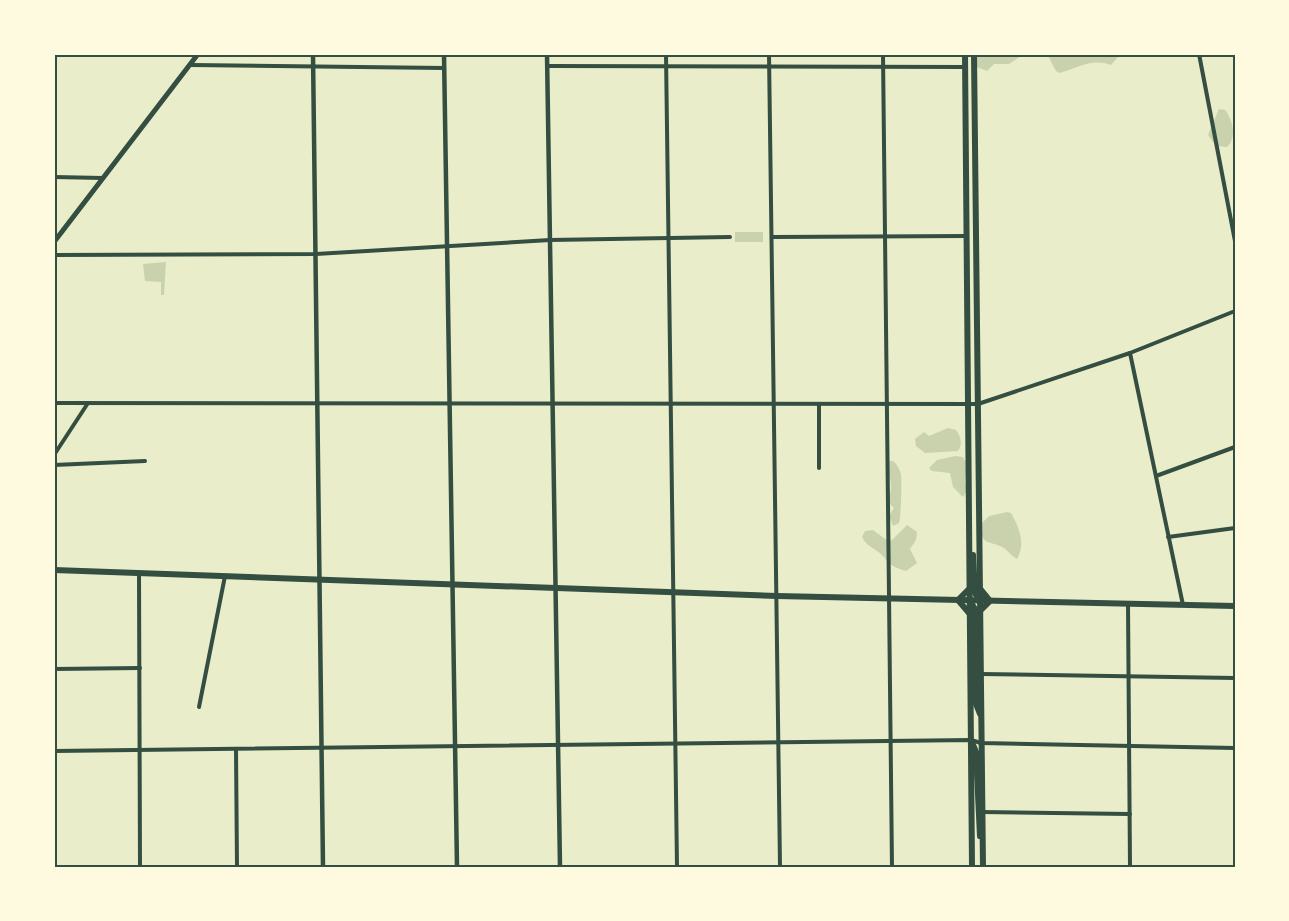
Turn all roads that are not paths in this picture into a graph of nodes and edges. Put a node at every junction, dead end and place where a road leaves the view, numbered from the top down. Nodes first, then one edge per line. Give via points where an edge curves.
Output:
1 (198, 54) edge
2 (313, 54) edge
3 (444, 54) edge
4 (547, 54) edge
5 (666, 54) edge
6 (769, 54) edge
7 (883, 54) edge
8 (965, 54) edge
9 (974, 54) edge
10 (1199, 54) edge
11 (191, 65) junction
12 (548, 66) junction
13 (666, 66) junction
14 (313, 67) junction
15 (769, 67) junction
16 (883, 67) junction
17 (965, 67) junction
18 (444, 68) junction
19 (975, 132) junction
20 (54, 177) edge
21 (104, 178) junction
22 (885, 236) junction
23 (967, 236) junction
24 (669, 237) junction
25 (730, 237) dead end
26 (773, 237) junction
27 (550, 240) junction
28 (1235, 241) edge
29 (54, 243) edge
30 (447, 248) junction
31 (316, 254) junction
32 (54, 255) edge
33 (1235, 311) edge
34 (1130, 354) junction
35 (54, 403) edge
36 (88, 403) junction
37 (318, 404) junction
38 (450, 404) junction
39 (552, 404) junction
40 (671, 404) junction
41 (774, 404) junction
42 (819, 405) junction
43 (887, 405) junction
44 (973, 405) junction
45 (1235, 447) edge
46 (54, 454) edge
47 (145, 461) dead end
48 (54, 465) edge
49 (819, 468) dead end
50 (1156, 476) junction
51 (969, 503) junction
52 (1235, 528) edge
53 (1168, 537) junction
54 (54, 570) edge
55 (139, 573) junction
56 (225, 576) junction
57 (320, 579) junction
58 (453, 583) junction
59 (969, 585) junction
60 (980, 586) junction
61 (556, 587) junction
62 (673, 592) junction
63 (777, 596) junction
64 (889, 599) junction
65 (958, 600) junction
66 (970, 600) junction
67 (979, 601) junction
68 (990, 601) junction
69 (1128, 604) junction
70 (1182, 605) junction
71 (1235, 606) edge
72 (981, 612) junction
73 (970, 613) junction
74 (140, 668) junction
75 (54, 669) edge
76 (976, 674) junction
77 (1129, 676) junction
78 (1235, 678) edge
79 (199, 707) dead end
80 (891, 741) junction
81 (976, 742) junction
82 (779, 743) junction
83 (676, 744) junction
84 (558, 745) junction
85 (1129, 746) junction
86 (455, 747) junction
87 (322, 748) junction
88 (1235, 748) edge
89 (236, 749) junction
90 (139, 750) junction
91 (54, 751) edge
92 (982, 812) junction
93 (1130, 814) junction
94 (983, 849) junction
95 (140, 867) edge
96 (237, 867) edge
97 (323, 867) edge
98 (457, 867) edge
99 (560, 867) edge
100 (677, 867) edge
101 (780, 867) edge
102 (892, 867) edge
103 (972, 867) edge
104 (983, 867) edge
105 (1130, 867) edge

1 - 11 main road
2 - 14 street
3 - 18 street
4 - 12 street
5 - 13 street
6 - 15 street
7 - 16 street
8 - 17 main road
9 - 19 main road
10 - 28 street
11 - 14 street
11 - 21 main road
12 - 13 street
12 - 27 street
13 - 15 street
13 - 24 street
14 - 18 street
14 - 31 street
15 - 16 street
15 - 26 street
16 - 17 street
16 - 22 street
17 - 19 main road via 971,80
17 - 23 main road
18 - 30 street
19 - 44 main road
20 - 21 street
21 - 29 main road
22 - 23 street
22 - 26 street
22 - 43 street
23 - 44 main road
24 - 25 street
24 - 27 street
24 - 40 street
26 - 41 street
27 - 30 street
27 - 39 street
30 - 31 street
30 - 38 street
31 - 32 street
31 - 37 street
33 - 34 street
34 - 44 street
34 - 50 street
35 - 36 street
36 - 37 street
36 - 46 street
37 - 38 street
37 - 57 street
38 - 39 street
38 - 58 street
39 - 40 street
39 - 61 street
40 - 41 street
40 - 62 street
41 - 42 street
41 - 63 street
42 - 43 street
42 - 49 street
43 - 44 street
43 - 64 street
44 - 51 main road
44 - 60 main road
45 - 50 street
47 - 48 street
50 - 53 street
51 - 59 main road
51 - 67 main road via 975,593
52 - 53 street
53 - 70 street
54 - 55 main road
55 - 56 main road
55 - 74 street
56 - 57 main road
56 - 79 street
57 - 58 main road
57 - 87 street
58 - 61 main road
58 - 86 street
59 - 65 main road
59 - 66 main road
60 - 67 main road
60 - 68 main road
61 - 62 main road
61 - 84 street
62 - 63 main road
62 - 83 street
63 - 64 main road
63 - 82 street
64 - 65 main road
64 - 80 street
65 - 66 main road
65 - 73 main road
66 - 67 main road
66 - 73 main road
66 - 76 main road via 975,609
67 - 68 main road
67 - 72 main road
68 - 69 main road
68 - 72 main road
69 - 70 main road
69 - 77 street
70 - 71 main road
72 - 76 main road
73 - 76 main road
74 - 75 street
74 - 90 street
76 - 77 street
76 - 81 main road
76 - 81 main road via 976,704 981,723
77 - 78 street
77 - 85 street
80 - 81 street
80 - 82 street
80 - 102 street
81 - 85 street
81 - 92 main road
81 - 94 main road via 978,824
81 - 103 main road
82 - 83 street
82 - 101 street
83 - 84 street
83 - 100 street
84 - 86 street
84 - 99 street
85 - 88 street
85 - 93 street
86 - 87 street
86 - 98 street
87 - 89 street
87 - 97 street
89 - 90 street
89 - 96 street
90 - 91 street
90 - 95 street
92 - 93 street
92 - 94 main road
93 - 105 street
94 - 104 main road

